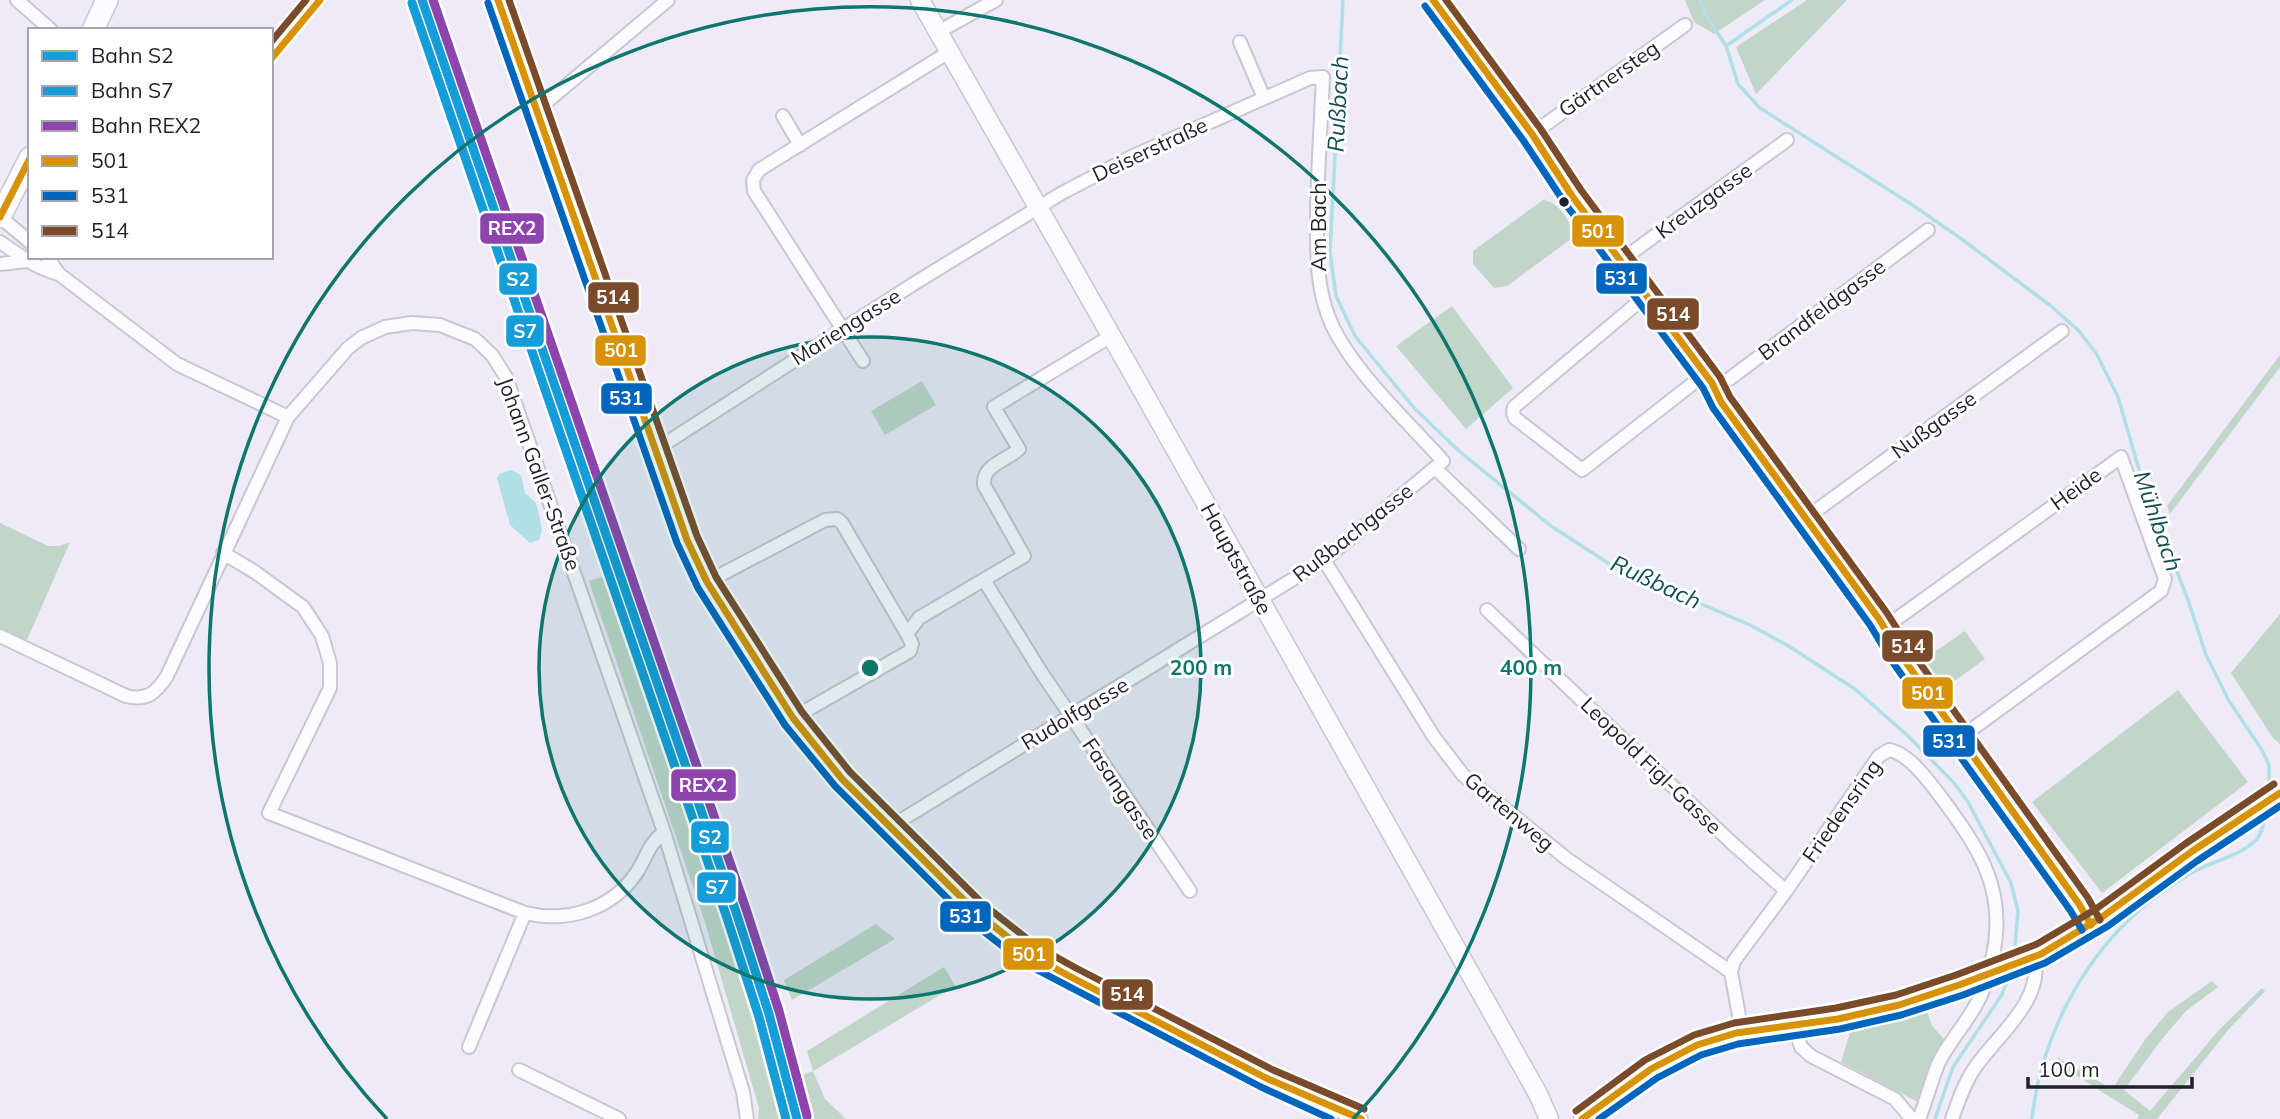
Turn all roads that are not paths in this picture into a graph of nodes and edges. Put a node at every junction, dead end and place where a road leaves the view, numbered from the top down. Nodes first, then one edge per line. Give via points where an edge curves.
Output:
1 (17, 0) edge
2 (107, 0) edge
3 (498, 0) edge
4 (668, 0) edge
5 (920, 0) edge
6 (996, 0) edge
7 (1433, 0) edge
8 (1685, 25) dead end
9 (49, 28) edge
10 (94, 28) edge
11 (938, 32) junction
12 (1240, 42) dead end
13 (949, 52) junction
14 (1323, 77) joint
15 (1264, 98) junction
16 (537, 111) junction
17 (783, 116) dead end
18 (1532, 134) junction
19 (1787, 140) dead end
20 (800, 145) junction
21 (28, 162) edge
22 (1038, 207) junction
23 (0, 217) edge
24 (1928, 230) dead end
25 (28, 240) edge
26 (0, 242) edge
27 (49, 259) edge
28 (29, 261) junction
29 (1620, 261) junction
30 (0, 264) edge
31 (60, 274) junction
32 (1647, 295) junction
33 (843, 329) junction
34 (2062, 331) dead end
35 (1111, 336) junction
36 (863, 361) dead end
37 (1705, 374) junction
38 (1716, 389) junction
39 (288, 416) junction
40 (654, 447) junction
41 (1439, 464) junction
42 (1805, 518) junction
43 (1519, 549) dead end
44 (223, 553) junction
45 (1324, 560) junction
46 (984, 580) junction
47 (707, 582) junction
48 (1260, 601) junction
49 (1487, 610) dead end
50 (1884, 628) junction
51 (906, 634) junction
52 (0, 636) edge
53 (1071, 715) junction
54 (793, 718) junction
55 (1960, 738) junction
56 (2279, 794) edge
57 (890, 827) junction
58 (664, 832) junction
59 (1190, 891) dead end
60 (1786, 891) junction
61 (525, 913) junction
62 (2091, 925) junction
63 (2027, 959) junction
64 (1731, 972) junction
65 (1994, 972) junction
66 (1795, 1026) junction
67 (1742, 1032) junction
68 (469, 1047) dead end
69 (519, 1070) dead end
70 (620, 1119) edge
71 (747, 1119) edge
72 (1362, 1119) edge
73 (1549, 1119) edge
74 (1581, 1119) edge
75 (1912, 1119) edge
76 (1919, 1119) edge
77 (1952, 1119) edge

1 - 9 street
2 - 10 main road
3 - 16 street
4 - 16 street
5 - 11 main road, Hauptstraße
6 - 11 street
7 - 18 street
8 - 18 street, Gärtnersteg
11 - 13 main road, Hauptstraße
12 - 15 street
13 - 20 street
13 - 22 main road, Hauptstraße
14 - 15 street, Deiserstraße
14 - 41 street, Am Bach via 1316,242 1324,305 1333,328 1364,373
15 - 22 street, Deiserstraße via 1131,157
16 - 40 street
17 - 20 street
18 - 29 street
19 - 29 street, Kreuzgasse
20 - 33 street via 760,170 753,180 754,191
21 - 23 main road
22 - 33 street, Mariengasse
22 - 35 main road, Hauptstraße
23 - 25 street
24 - 38 street, Brandfeldgasse
26 - 28 street
27 - 31 street
28 - 30 street
28 - 31 street
29 - 32 street
31 - 39 street via 177,365
32 - 37 street
32 - 37 street via 1514,407 1515,418 1582,470
33 - 36 street
33 - 40 street, Mariengasse
34 - 42 street, Nußgasse
35 - 46 street via 994,407 1019,449 989,468 984,485 1024,556
35 - 48 main road, Hauptstraße
37 - 38 street
38 - 42 street
39 - 44 street, Johann Galler-Straße
39 - 58 street, Johann Galler-Straße via 348,348 385,327 440,325 475,339 492,355 506,377
40 - 47 street
41 - 43 street, Am Bach
41 - 45 street, Rußbachgasse
42 - 50 street
44 - 52 street, Johann Galler-Straße via 167,676 149,696 127,696
44 - 61 street via 303,607 322,635 330,663 330,688 269,813
45 - 48 street, Rußbachgasse
45 - 64 street, Gartenweg via 1434,737 1463,775 1567,859
46 - 51 street via 919,618
46 - 53 street, Fasangasse
47 - 51 street via 825,520 837,519
47 - 54 street
48 - 53 street, Rudolfgasse
48 - 73 main road, Hauptstraße
49 - 60 street, Leopold Figl-Gasse
50 - 55 street
50 - 55 street, Heide via 2121,457 2165,579 2161,591
51 - 54 street via 911,651
53 - 57 street, Rudolfgasse
53 - 59 street, Fasangasse
54 - 57 street via 842,779
55 - 62 street
56 - 62 street
57 - 72 street via 975,912 1029,954 1266,1077
58 - 61 street via 652,842 622,890 596,908 554,917
58 - 71 street, Johann Galler-Straße via 743,1092
60 - 64 street, Friedensring via 1734,961
60 - 65 street, Friedensring via 1880,756 1895,751 1940,796 1986,865 1997,916
61 - 68 street
62 - 63 street
63 - 65 street
63 - 77 street via 2036,967 2028,997 1974,1069
64 - 67 street
65 - 66 street via 1880,1010
65 - 76 street via 1939,1063
66 - 67 street
66 - 75 street via 1801,1047 1811,1056 1895,1099
67 - 74 street via 1668,1059
69 - 70 street

